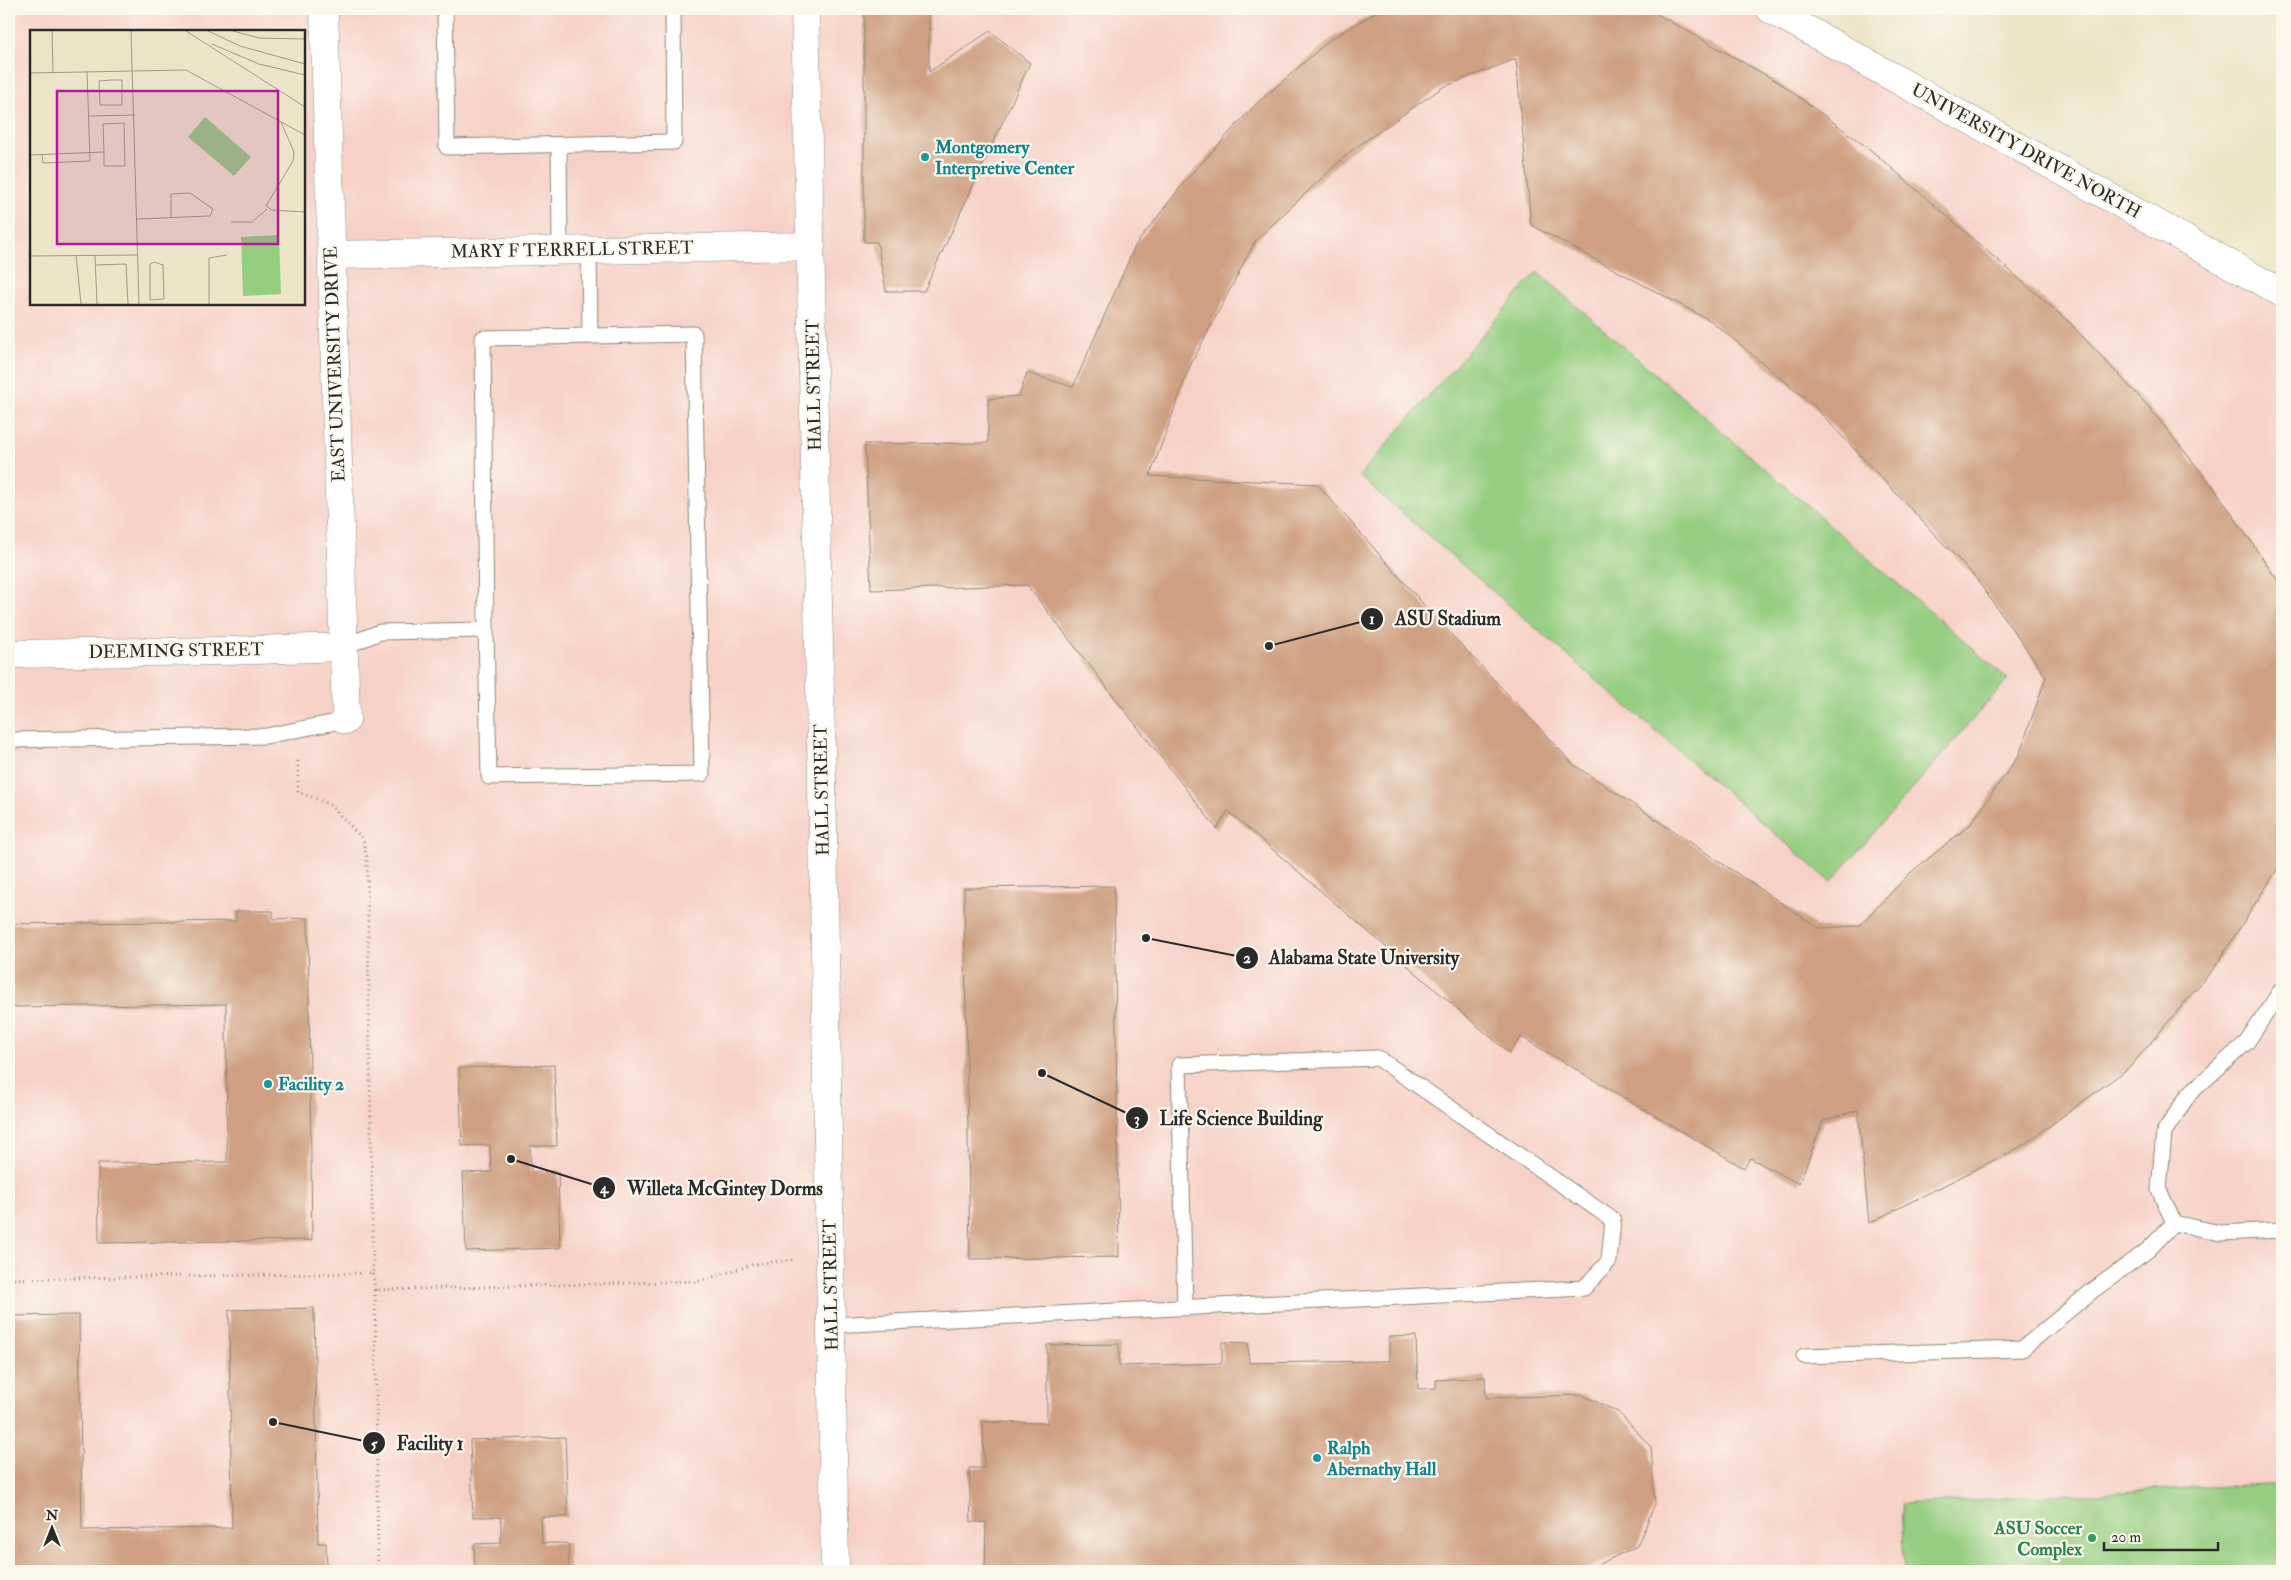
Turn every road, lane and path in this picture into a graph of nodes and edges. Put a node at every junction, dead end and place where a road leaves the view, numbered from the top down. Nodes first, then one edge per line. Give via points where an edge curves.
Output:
1 (324, 9) edge
2 (445, 9) edge
3 (673, 9) edge
4 (805, 9) edge
5 (1770, 9) edge
6 (559, 145) junction
7 (811, 246) junction
8 (560, 250) junction
9 (589, 250) junction
10 (332, 254) junction
11 (2282, 293) edge
12 (590, 336) junction
13 (486, 630) junction
14 (343, 647) junction
15 (9, 654) edge
16 (346, 720) joint
17 (298, 730) junction
18 (9, 740) edge
19 (2282, 989) edge
20 (2174, 1223) junction
21 (2282, 1230) edge
22 (792, 1260) dead end
23 (373, 1273) junction
24 (9, 1279) edge
25 (375, 1290) junction
26 (1185, 1308) junction
27 (831, 1325) junction
28 (1804, 1356) dead end
29 (378, 1571) edge
30 (835, 1571) edge

1 - 10 street, EAST UNIVERSITY DRIVE
2 - 6 lane via 447,147
3 - 6 lane via 674,142
4 - 7 street, HALL STREET
5 - 11 street, UNIVERSITY DRIVE NORTH
6 - 8 lane
7 - 9 street, MARY F TERRELL STREET
7 - 27 street, HALL STREET
8 - 9 street, MARY F TERRELL STREET
8 - 10 street, MARY F TERRELL STREET
9 - 12 lane
10 - 14 street, EAST UNIVERSITY DRIVE
12 - 13 lane via 483,338
12 - 13 lane via 694,334 702,774 489,777
13 - 14 lane via 380,632
14 - 15 street, DEEMING STREET
14 - 16 street, EAST UNIVERSITY DRIVE
16 - 17 lane
17 - 18 lane via 266,736
17 - 23 path via 298,792 329,804 363,839 367,859
19 - 20 lane via 2247,1042 2189,1094 2164,1132 2159,1190
20 - 21 lane via 2220,1233
20 - 28 lane via 2148,1250 2022,1349
22 - 25 path via 754,1264 700,1281
23 - 24 path
23 - 25 path
25 - 29 path
26 - 26 lane via 1584,1288 1608,1261 1613,1220 1378,1058 1179,1065
26 - 27 lane
27 - 30 street, HALL STREET

